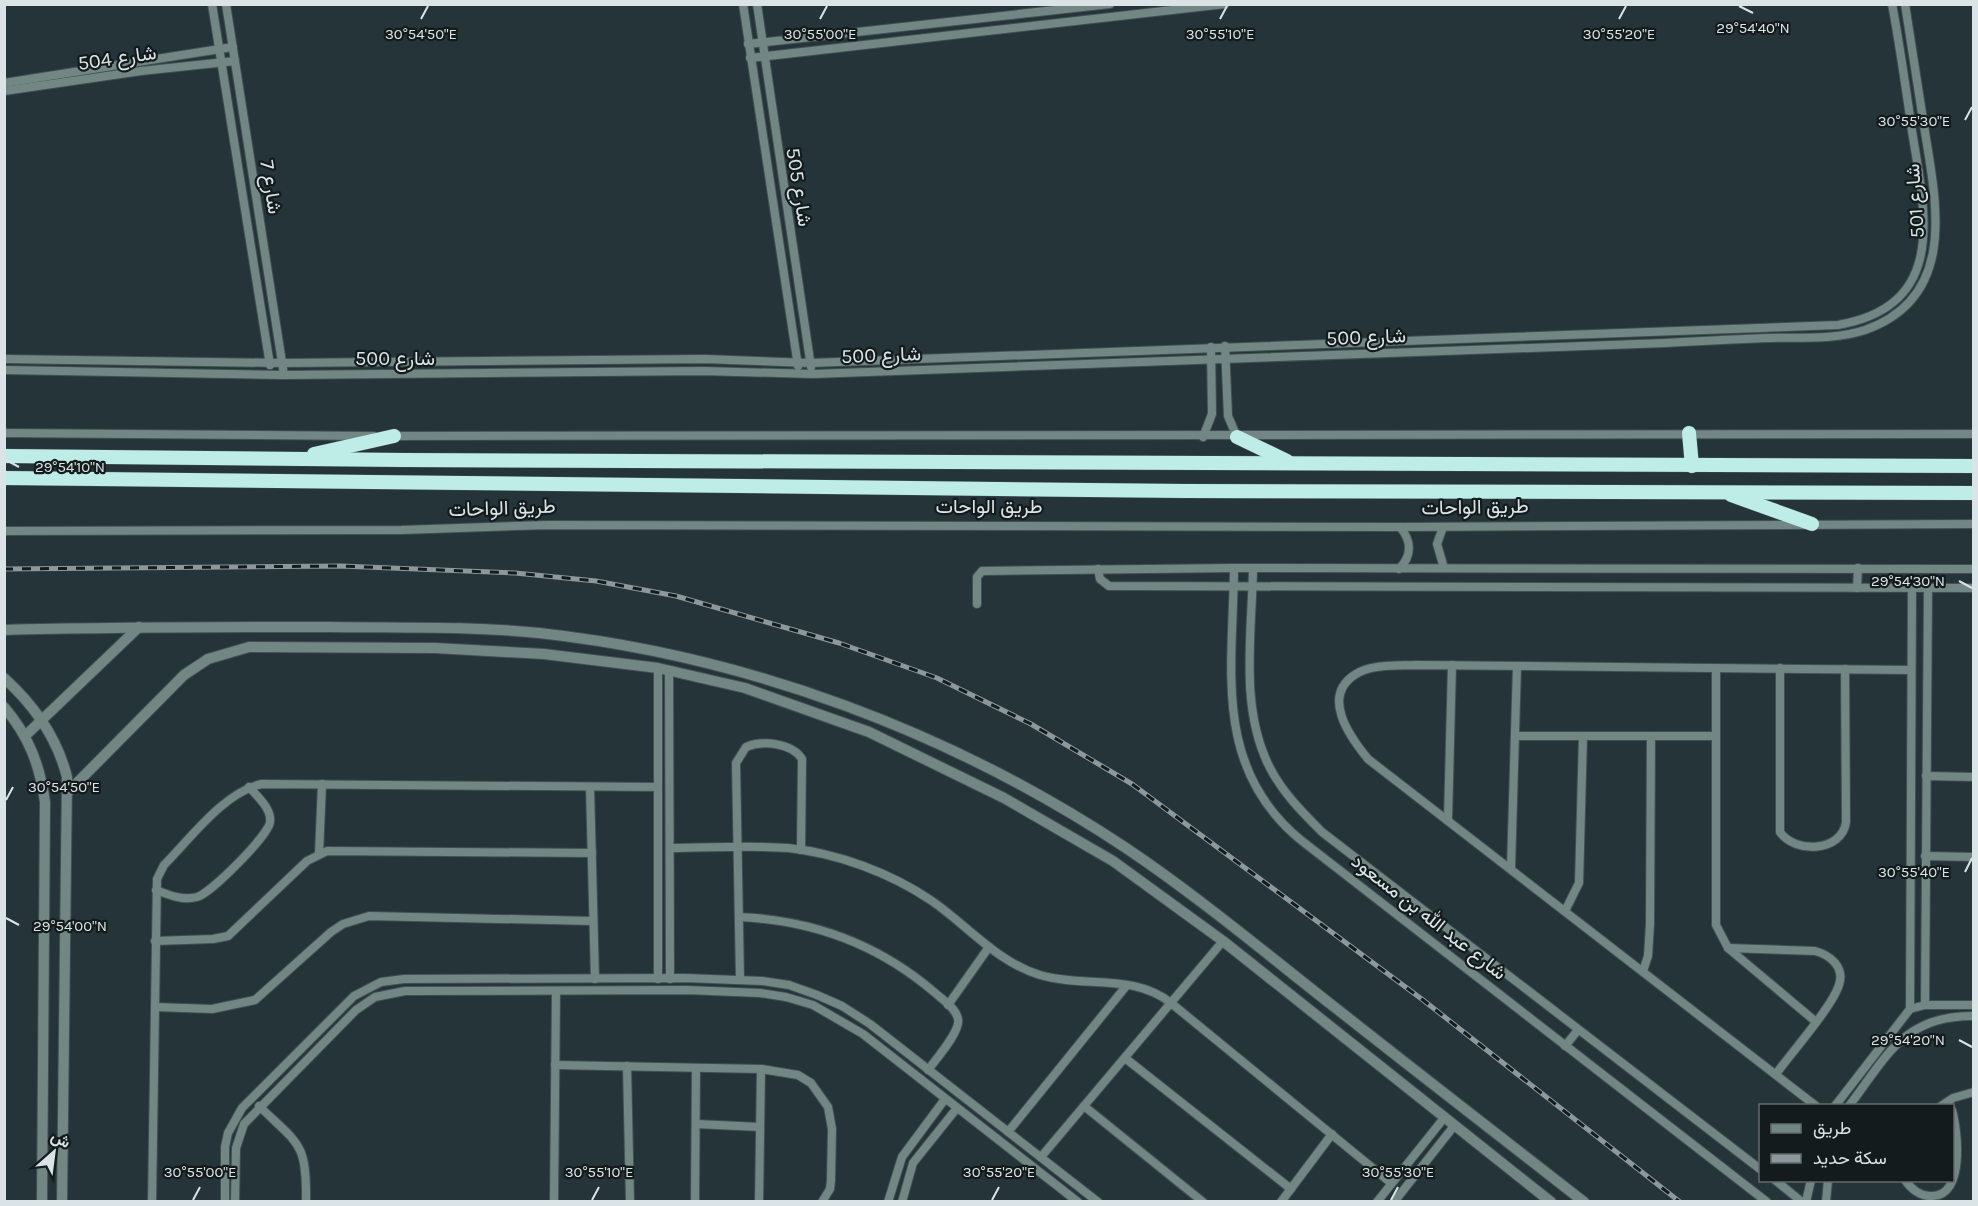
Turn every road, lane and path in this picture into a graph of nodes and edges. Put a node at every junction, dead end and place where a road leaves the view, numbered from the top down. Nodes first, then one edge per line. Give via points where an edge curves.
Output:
1 (212, 4) edge
2 (226, 4) edge
3 (743, 4) edge
4 (757, 4) edge
5 (1110, 4) edge
6 (1225, 4) edge
7 (1892, 4) edge
8 (1905, 4) edge
9 (1172, 7) edge
10 (761, 42) junction
11 (748, 44) junction
12 (233, 46) junction
13 (218, 49) junction
14 (763, 57) junction
15 (750, 58) junction
16 (139, 61) junction
17 (235, 61) junction
18 (220, 62) junction
19 (141, 71) junction
20 (4, 83) edge
21 (4, 92) edge
22 (1860, 321) junction
23 (1757, 327) junction
24 (1863, 331) junction
25 (1582, 335) junction
26 (1757, 338) junction
27 (1414, 340) junction
28 (1347, 342) junction
29 (1225, 346) junction
30 (1582, 346) junction
31 (1211, 347) junction
32 (1138, 351) junction
33 (1414, 352) junction
34 (1347, 354) junction
35 (4, 359) edge
36 (1211, 359) junction
37 (1225, 359) junction
38 (68, 360) junction
39 (194, 361) junction
40 (1138, 362) junction
41 (270, 363) junction
42 (282, 363) junction
43 (797, 363) junction
44 (810, 363) junction
45 (4, 370) edge
46 (69, 371) junction
47 (194, 374) junction
48 (271, 374) junction
49 (799, 374) junction
50 (813, 374) junction
51 (284, 375) junction
52 (4, 433) edge
53 (1689, 433) junction
54 (1974, 434) edge
55 (394, 436) junction
56 (1203, 437) junction
57 (1237, 437) junction
58 (4, 456) edge
59 (290, 459) junction
60 (1292, 463) junction
61 (1692, 466) junction
62 (1974, 466) edge
63 (4, 478) edge
64 (1720, 492) junction
65 (1974, 493) edge
66 (1812, 524) junction
67 (1974, 524) edge
68 (1400, 527) junction
69 (1443, 527) junction
70 (4, 531) edge
71 (1098, 568) junction
72 (1234, 568) junction
73 (1253, 568) junction
74 (1444, 568) junction
75 (1858, 568) junction
76 (1399, 569) junction
77 (1974, 569) edge
78 (1234, 585) junction
79 (1253, 585) junction
80 (1857, 588) junction
81 (1912, 588) junction
82 (1928, 588) junction
83 (1974, 588) edge
84 (977, 603) dead end
85 (139, 627) junction
86 (267, 627) junction
87 (4, 630) edge
88 (267, 647) junction
89 (1452, 665) junction
90 (1516, 666) junction
91 (1716, 668) junction
92 (1780, 668) junction
93 (664, 669) junction
94 (1845, 669) junction
95 (1911, 670) junction
96 (4, 678) edge
97 (4, 707) edge
98 (42, 720) junction
99 (1515, 735) junction
100 (26, 736) junction
101 (1583, 736) junction
102 (1651, 736) junction
103 (1715, 736) junction
104 (1926, 776) junction
105 (1974, 777) edge
106 (322, 784) junction
107 (249, 786) junction
108 (590, 787) junction
109 (658, 787) junction
110 (68, 793) junction
111 (1448, 819) junction
112 (670, 848) junction
113 (738, 848) junction
114 (801, 850) junction
115 (592, 853) junction
116 (319, 854) junction
117 (1925, 856) junction
118 (1974, 857) edge
119 (1511, 868) junction
120 (1178, 886) junction
121 (156, 890) junction
122 (1168, 900) junction
123 (45, 905) junction
124 (65, 906) junction
125 (1566, 911) junction
126 (739, 917) junction
127 (593, 921) junction
128 (155, 941) junction
129 (1223, 941) junction
130 (989, 947) junction
131 (1728, 948) junction
132 (1643, 971) junction
133 (479, 979) junction
134 (658, 979) junction
135 (670, 979) junction
136 (700, 979) junction
137 (595, 980) junction
138 (740, 980) junction
139 (1127, 985) junction
140 (701, 991) junction
141 (480, 992) junction
142 (556, 992) junction
143 (1171, 1003) junction
144 (948, 1005) junction
145 (1924, 1005) junction
146 (1974, 1005) edge
147 (154, 1007) junction
148 (1910, 1009) junction
149 (1974, 1016) edge
150 (1815, 1021) junction
151 (1578, 1030) junction
152 (316, 1033) junction
153 (324, 1042) junction
154 (1565, 1046) junction
155 (1125, 1058) junction
156 (1866, 1062) junction
157 (555, 1065) junction
158 (627, 1066) junction
159 (696, 1068) junction
160 (761, 1069) junction
161 (1877, 1069) junction
162 (928, 1070) junction
163 (1776, 1074) junction
164 (1974, 1092) edge
165 (945, 1099) junction
166 (1814, 1104) edge
167 (1836, 1104) edge
168 (1851, 1104) edge
169 (1947, 1104) edge
170 (259, 1106) junction
171 (1084, 1106) junction
172 (957, 1108) junction
173 (1954, 1115) edge
174 (1444, 1118) junction
175 (696, 1124) junction
176 (1454, 1126) junction
177 (760, 1127) junction
178 (1008, 1132) junction
179 (1332, 1134) junction
180 (1041, 1157) junction
181 (1759, 1167) edge
182 (1954, 1178) edge
183 (1778, 1182) edge
184 (1810, 1182) edge
185 (1828, 1182) edge
186 (1907, 1182) edge
187 (1952, 1182) edge
188 (1391, 1183) junction
189 (225, 1185) junction
190 (235, 1185) junction
191 (1291, 1189) junction
192 (42, 1202) edge
193 (62, 1202) edge
194 (152, 1202) edge
195 (225, 1202) edge
196 (235, 1202) edge
197 (306, 1202) edge
198 (554, 1202) edge
199 (630, 1202) edge
200 (695, 1202) edge
201 (759, 1202) edge
202 (822, 1202) edge
203 (888, 1202) edge
204 (902, 1202) edge
205 (1077, 1202) edge
206 (1098, 1202) edge
207 (1203, 1202) edge
208 (1281, 1202) edge
209 (1377, 1202) edge
210 (1394, 1202) edge
211 (1551, 1202) edge
212 (1584, 1202) edge
213 (1767, 1202) edge
214 (1804, 1202) edge
215 (1826, 1202) edge

1 - 13 street, شارع 7
2 - 12 street, شارع 7
3 - 11 street, شارع 505
4 - 10 street, شارع 505
5 - 10 street
6 - 9 street
7 - 22 street, شارع 501 via 1921,183 1925,237 1919,264 1905,289 1885,308
8 - 24 street, شارع 501 via 1931,171 1937,238 1929,269 1913,296 1889,318
9 - 14 street
10 - 11 street
10 - 14 street, شارع 505
11 - 15 street, شارع 505
12 - 13 street, شارع 504
12 - 17 street, شارع 7
13 - 16 street, شارع 504
13 - 18 street, شارع 7
14 - 15 street
14 - 44 street, شارع 505
15 - 43 street, شارع 505
16 - 19 street
16 - 20 street, شارع 504
17 - 18 street, شارع 504
17 - 42 street, شارع 7
18 - 19 street, شارع 504
18 - 41 street, شارع 7
19 - 21 street, شارع 504
22 - 23 street, شارع 501
22 - 24 street
23 - 25 street, شارع 500
23 - 26 street
24 - 26 street, شارع 501
25 - 27 street, شارع 500
25 - 30 street
26 - 30 street, شارع 500
27 - 28 street, شارع 500
27 - 33 street
28 - 29 street, شارع 500
28 - 34 street
29 - 31 street, شارع 500
29 - 37 street
30 - 33 street, شارع 500
31 - 32 street, شارع 500
31 - 36 street
32 - 40 street
32 - 44 street, شارع 500
33 - 34 street, شارع 500
34 - 37 street, شارع 500
35 - 38 street, شارع 500
36 - 37 street, شارع 500
36 - 40 street, شارع 500
36 - 56 street via 1212,418
37 - 57 street via 1228,416
38 - 39 street, شارع 500
38 - 46 street
39 - 41 street, شارع 500
39 - 47 street
40 - 50 street, شارع 500
41 - 42 street, شارع 500
41 - 48 street, شارع 7
42 - 43 street, شارع 500 via 705,358
42 - 51 street, شارع 7
43 - 44 street, شارع 500
43 - 49 street, شارع 505
44 - 50 street, شارع 505
45 - 46 street, شارع 500
46 - 47 street, شارع 500
47 - 48 street, شارع 500
48 - 51 street, شارع 500
49 - 50 street, شارع 500
49 - 51 street, شارع 500 via 692,371
52 - 55 street
53 - 54 street
53 - 57 street
53 - 61 highway
55 - 56 street
55 - 59 highway
56 - 57 street
57 - 60 highway
58 - 59 highway, طريق الواحات
59 - 60 highway, طريق الواحات
60 - 61 highway, طريق الواحات
61 - 62 highway, طريق الواحات
63 - 64 highway, طريق الواحات
64 - 65 highway, طريق الواحات
64 - 66 highway
66 - 67 street, طريق الواحات
66 - 69 street, طريق الواحات
68 - 69 street, طريق الواحات
68 - 70 street, طريق الواحات via 547,525 401,530
68 - 76 street via 1410,548
69 - 74 street via 1437,544
71 - 72 street
71 - 78 street via 1100,579 1109,586
71 - 84 street via 982,571 977,577
72 - 73 street
72 - 78 street, شارع عبد الله بن مسعود
73 - 76 street
73 - 79 street, شارع عبد الله بن مسعود
74 - 75 street
74 - 76 street
75 - 77 street
75 - 80 street
78 - 79 street
78 - 154 street, شارع عبد الله بن مسعود via 1230,699 1247,766 1263,797 1297,836
79 - 80 street
79 - 151 street, شارع عبد الله بن مسعود via 1253,716 1266,759 1284,791 1322,832 1494,961
80 - 81 street
81 - 82 street
81 - 95 street
82 - 83 street
82 - 104 street
85 - 86 street
85 - 87 street
85 - 98 street
86 - 88 street
86 - 120 street via 465,628 536,633 657,652 747,673 841,704 955,752 1125,847
88 - 93 street via 435,648 544,654
88 - 110 street via 234,650 184,675
89 - 90 street
89 - 111 street
89 - 111 street via 1384,667 1356,674 1347,682 1339,705 1346,729 1368,759
90 - 91 street
90 - 99 street
91 - 92 street
91 - 103 street
92 - 94 street
92 - 94 street via 1780,832 1794,844 1829,845 1845,832 1846,822
93 - 109 street
93 - 112 street
93 - 122 street via 745,688 869,732 1032,813 1113,861
94 - 95 street
95 - 148 street
96 - 98 street
97 - 100 street
98 - 100 street
98 - 110 street via 62,757
99 - 101 street
99 - 119 street
100 - 123 street via 42,779 45,802
101 - 102 street
101 - 125 street via 1579,883
102 - 103 street
102 - 132 street via 1650,924
103 - 131 street via 1714,912
104 - 105 street
104 - 117 street
106 - 107 street
106 - 108 street
106 - 116 street
107 - 121 street via 232,797 164,865
107 - 121 street via 270,814 263,835 207,894 181,898
108 - 109 street
108 - 115 street
109 - 134 street
110 - 124 street
111 - 119 street
112 - 113 street
112 - 135 street
113 - 114 street
113 - 114 street via 736,764 746,747 758,744 789,747 802,759
113 - 126 street
114 - 130 street via 852,863 897,881 945,911
115 - 116 street via 336,850
115 - 127 street
116 - 128 street via 228,936
117 - 118 street
117 - 145 street
119 - 125 street
120 - 122 street
120 - 212 street
121 - 128 street
122 - 129 street
123 - 124 street
123 - 192 street
124 - 193 street
125 - 132 street
126 - 138 street
126 - 144 street via 790,921 838,934 897,963
127 - 137 street
127 - 147 street via 362,917 331,932 255,1000 212,1009
128 - 147 street
129 - 143 street
129 - 174 street
130 - 139 street via 1013,964 1040,975
130 - 144 street
131 - 150 street
131 - 150 street via 1826,954 1840,972 1840,983
132 - 163 street
133 - 137 street
133 - 141 street
133 - 152 street via 381,982 354,996
134 - 135 street
134 - 137 street
135 - 136 street
136 - 138 street
136 - 140 street
138 - 162 street via 789,985 842,1006
139 - 143 street via 1151,990
139 - 178 street
140 - 142 street
140 - 165 street via 760,993 813,1005 863,1034
141 - 142 street
141 - 153 street via 405,991 375,997
142 - 157 street
143 - 155 street
143 - 179 street
144 - 162 street via 956,1013 958,1024
145 - 146 street
145 - 148 street
147 - 194 street
148 - 156 street
149 - 161 street via 1937,1019 1920,1026 1904,1036
150 - 163 street
151 - 154 street
151 - 181 street, شارع عبد الله بن مسعود
152 - 153 street
152 - 189 street via 234,1120 225,1147
153 - 170 street
154 - 213 street, شارع عبد الله بن مسعود
155 - 171 street
155 - 191 street
156 - 161 street
156 - 167 street
157 - 158 street
157 - 198 street
158 - 159 street
158 - 199 street
159 - 160 street
159 - 175 street
160 - 177 street
160 - 202 street via 798,1075 811,1083 828,1107 832,1129 831,1180
161 - 168 street
162 - 178 street
163 - 166 street
164 - 169 street
165 - 172 street
165 - 203 street via 902,1157
170 - 190 street via 239,1136
170 - 197 street via 301,1148 307,1167
171 - 180 street
171 - 207 street
172 - 204 street via 913,1163
172 - 205 street
173 - 182 street
174 - 176 street
174 - 188 street
175 - 177 street
175 - 200 street
176 - 210 street
176 - 211 street
177 - 201 street
178 - 180 street
179 - 188 street
179 - 191 street
180 - 206 street
183 - 214 street
184 - 214 street
185 - 215 street
186 - 187 street via 1913,1190 1930,1197 1944,1193
188 - 209 street
189 - 190 street
189 - 195 street
190 - 196 street
191 - 208 street

